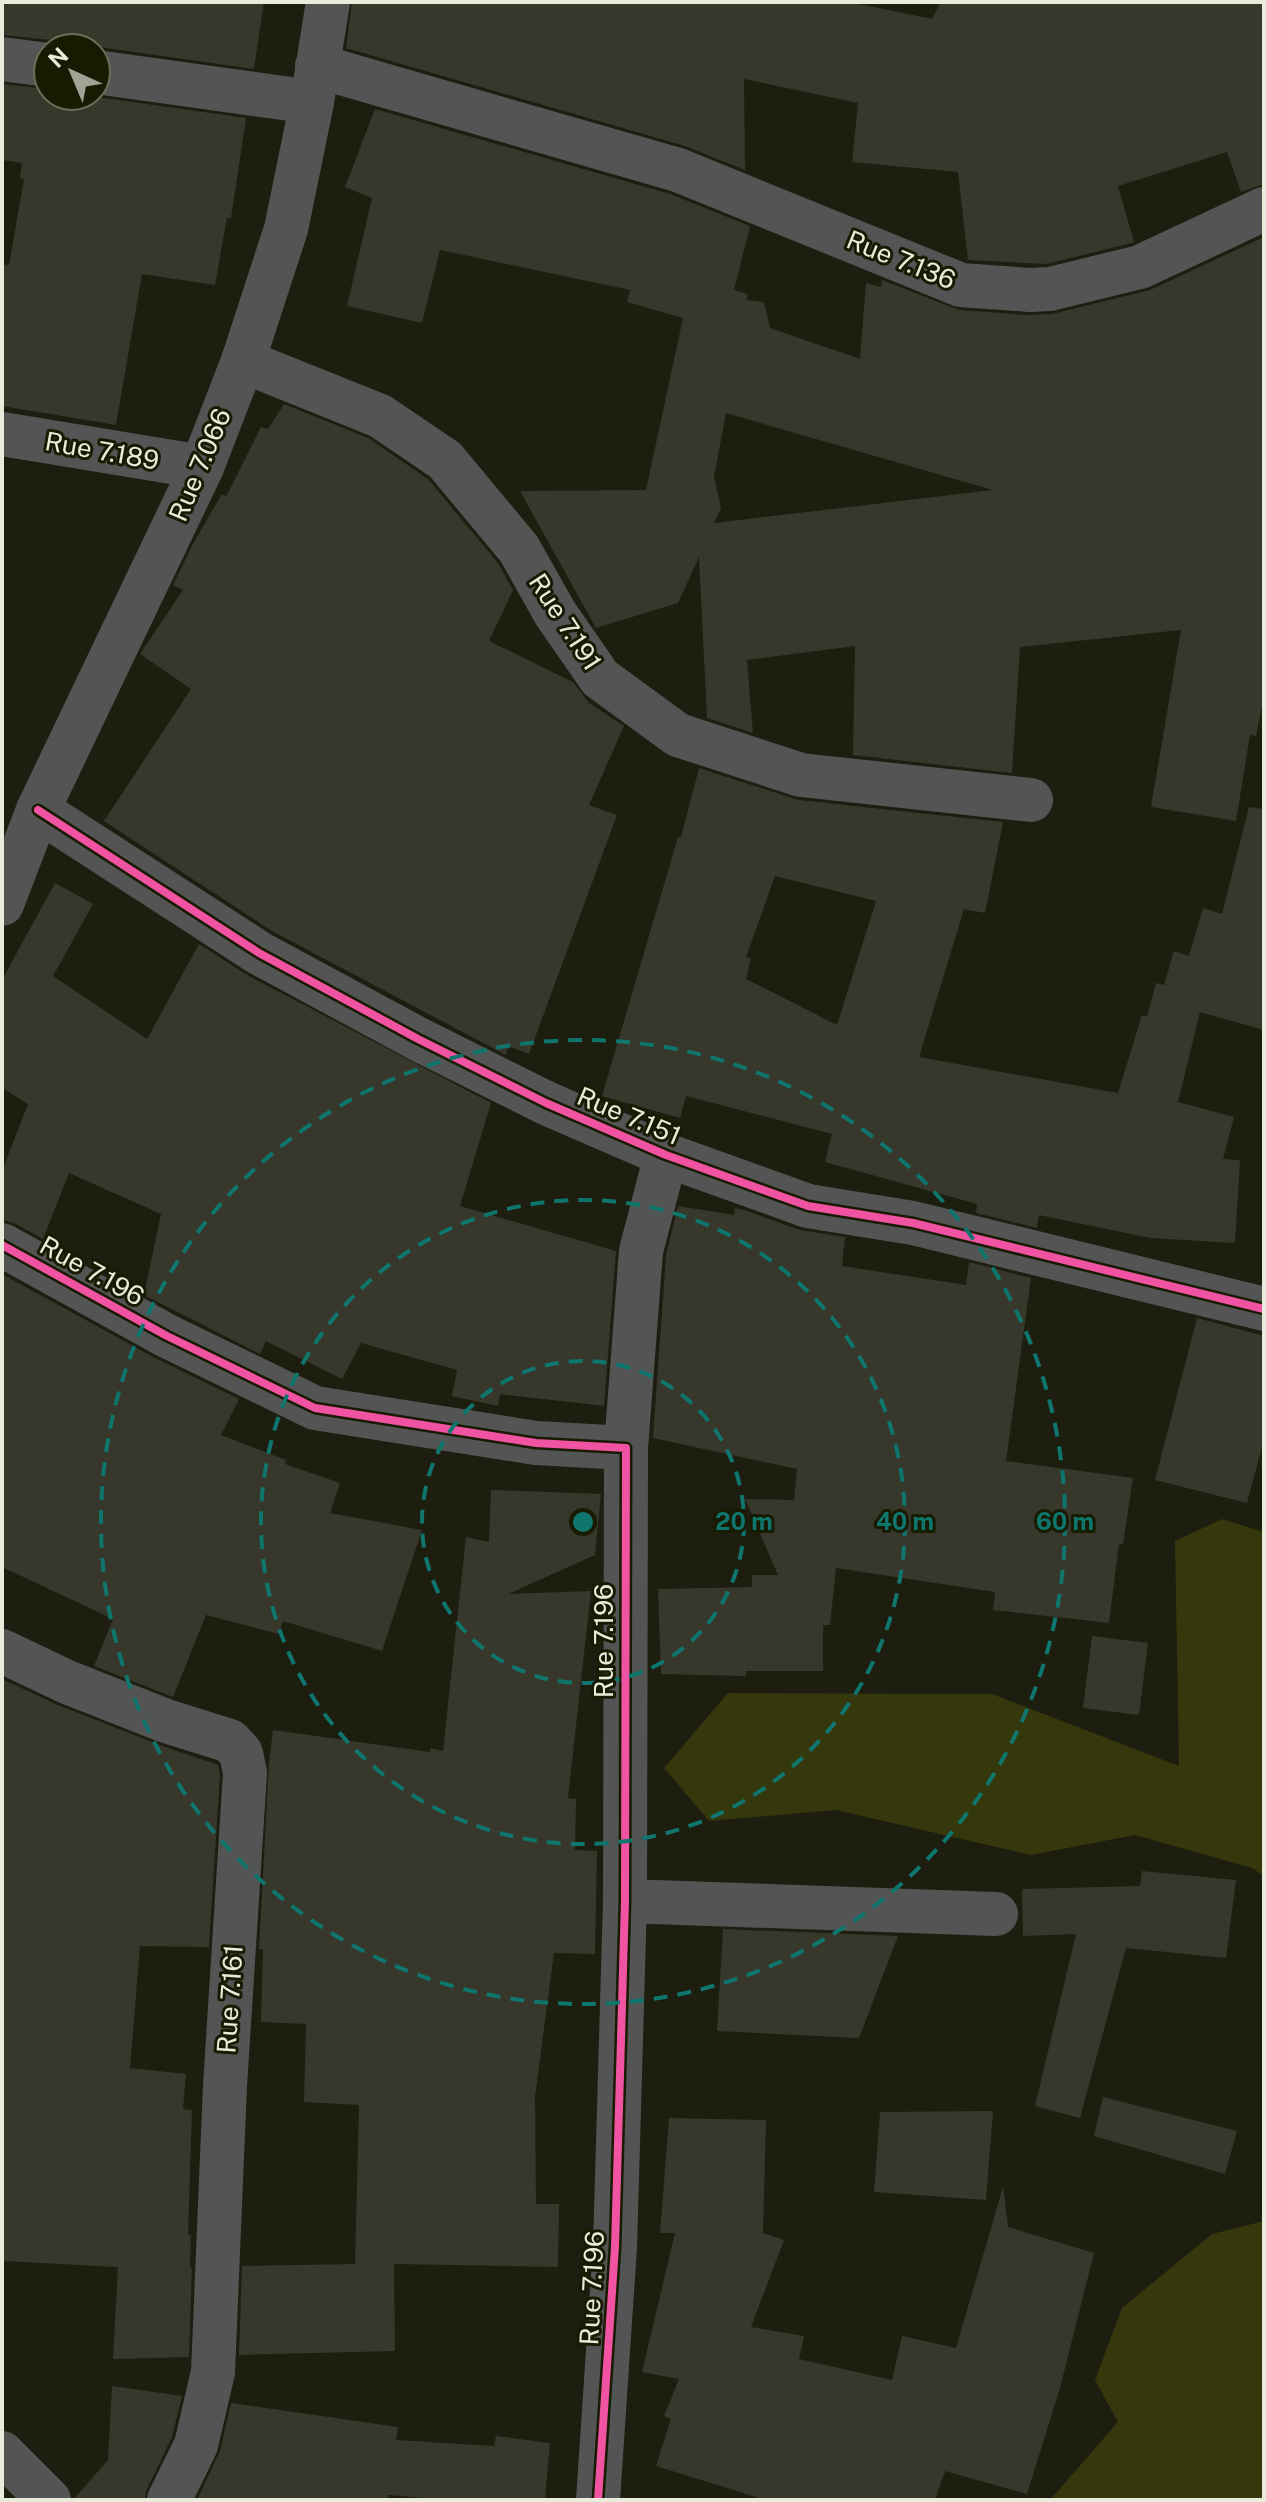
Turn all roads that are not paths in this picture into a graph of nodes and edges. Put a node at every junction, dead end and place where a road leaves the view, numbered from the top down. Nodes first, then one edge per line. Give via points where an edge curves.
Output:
1 (328, 2) edge
2 (2, 59) edge
3 (32, 63) edge
4 (112, 73) edge
5 (315, 84) junction
6 (1264, 209) edge
7 (243, 361) junction
8 (2, 434) edge
9 (202, 467) junction
10 (1031, 800) dead end
11 (38, 810) junction
12 (2, 904) edge
13 (666, 1155) junction
14 (2, 1245) edge
15 (1264, 1309) edge
16 (626, 1448) junction
17 (2, 1651) edge
18 (625, 1901) junction
19 (996, 1914) dead end
20 (2, 2453) edge
21 (49, 2500) edge
22 (169, 2500) edge
23 (598, 2500) edge

1 - 5 street, Rue 7.066
2 - 3 street
4 - 5 street, Rue 7.136
5 - 6 street, Rue 7.136 via 678,170 961,285 1050,289 1140,267
5 - 7 street, Rue 7.066 via 286,229
7 - 9 street, Rue 7.066
7 - 10 street, Rue 7.191 via 380,416 445,460 519,549 600,678 678,735 801,775
8 - 9 street, Rue 7.189
9 - 11 street, Rue 7.066
11 - 12 street, Rue 7.066
11 - 13 street, Rue 7.151 via 259,953 546,1103
13 - 15 street, Rue 7.151 via 808,1206 913,1223
13 - 16 street via 641,1251
14 - 16 street, Rue 7.196 via 167,1336 315,1408 536,1443
16 - 18 street, Rue 7.196
17 - 22 street, Rue 7.161 via 67,1682 230,1741 241,1753 245,1773 213,2372 196,2445
18 - 19 street
18 - 23 street, Rue 7.196 via 615,2247
20 - 21 street

